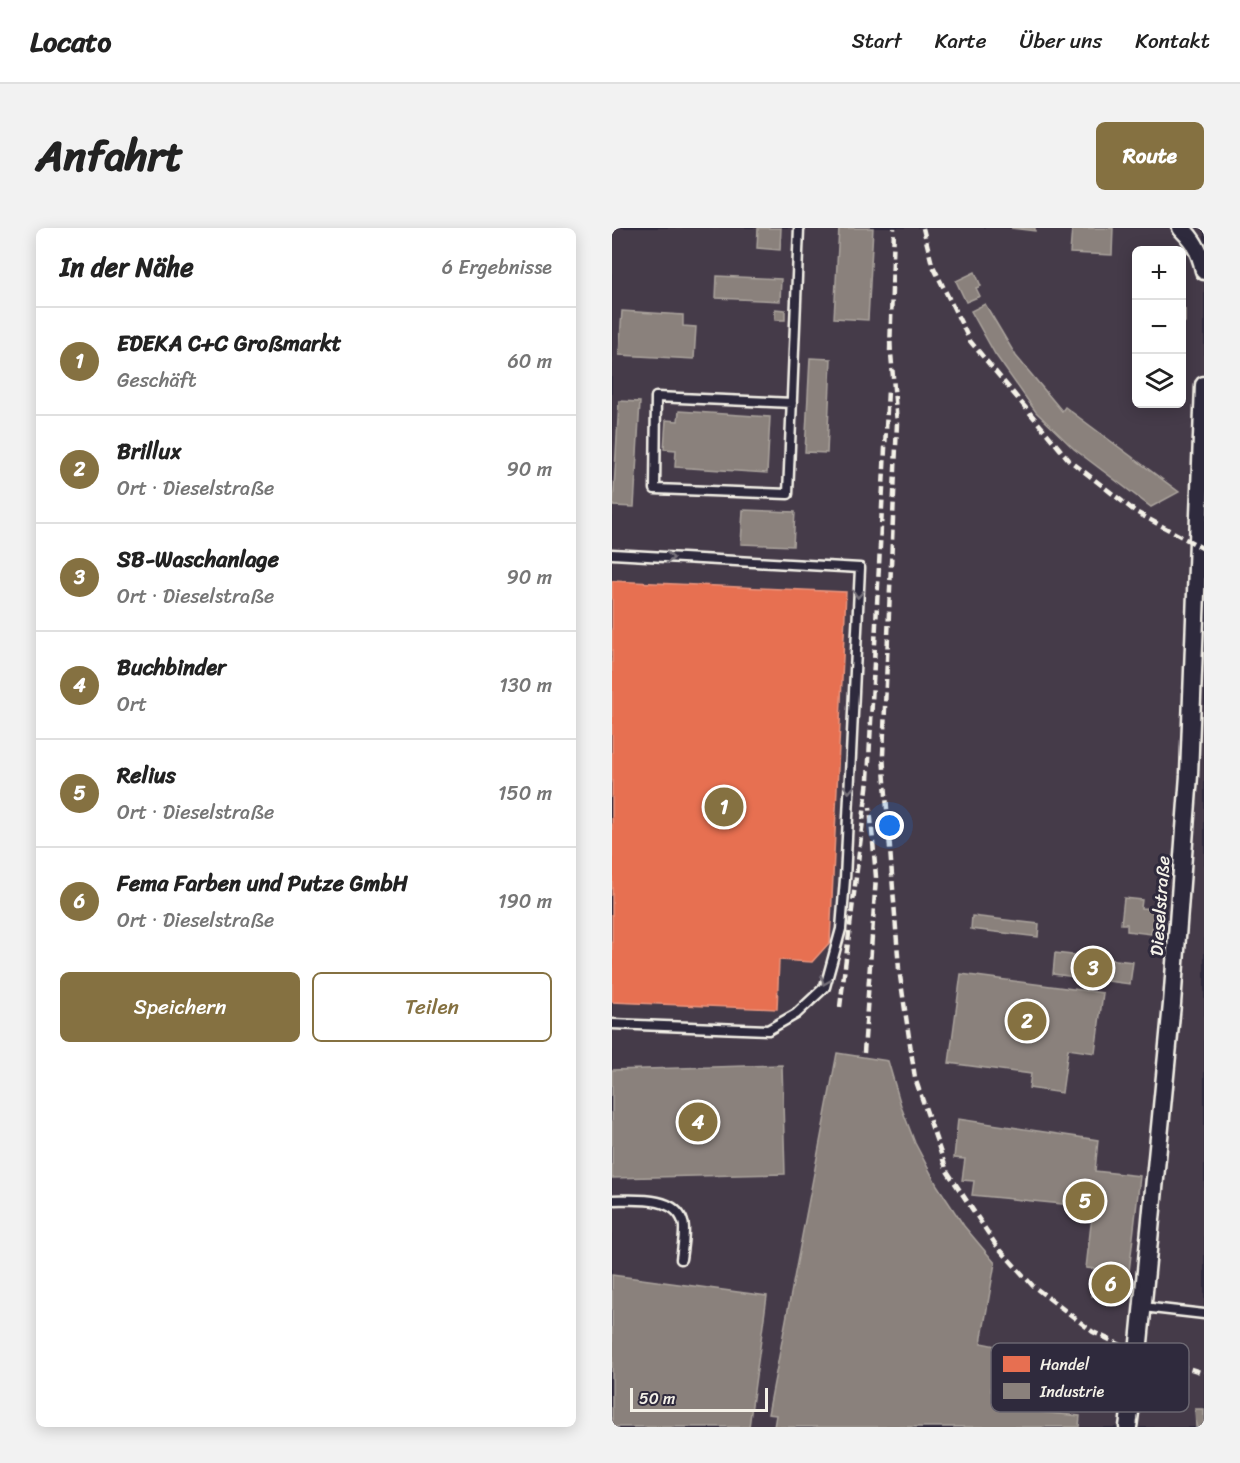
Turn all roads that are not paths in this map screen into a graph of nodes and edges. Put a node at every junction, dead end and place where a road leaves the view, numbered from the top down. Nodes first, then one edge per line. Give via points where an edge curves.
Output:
1 (799, 228) edge
2 (1192, 233) edge
3 (1204, 271) edge
4 (1204, 385) edge
5 (792, 403) junction
6 (612, 554) edge
7 (612, 1024) edge
8 (612, 1200) edge
9 (681, 1260) dead end
10 (1143, 1307) junction
11 (1204, 1314) edge
12 (1138, 1343) edge
13 (1130, 1412) edge
14 (1128, 1427) edge

1 - 5 lane
2 - 3 street
4 - 10 street, Dieselstraße via 1190,775
5 - 5 lane via 788,494 655,489 656,397
6 -> 7 lane via 860,568 841,929 825,987 796,1014 768,1030
8 - 9 lane via 650,1199 673,1208 684,1222
10 - 11 lane
10 - 12 street, Dieselstraße
13 - 14 street, Dieselstraße

